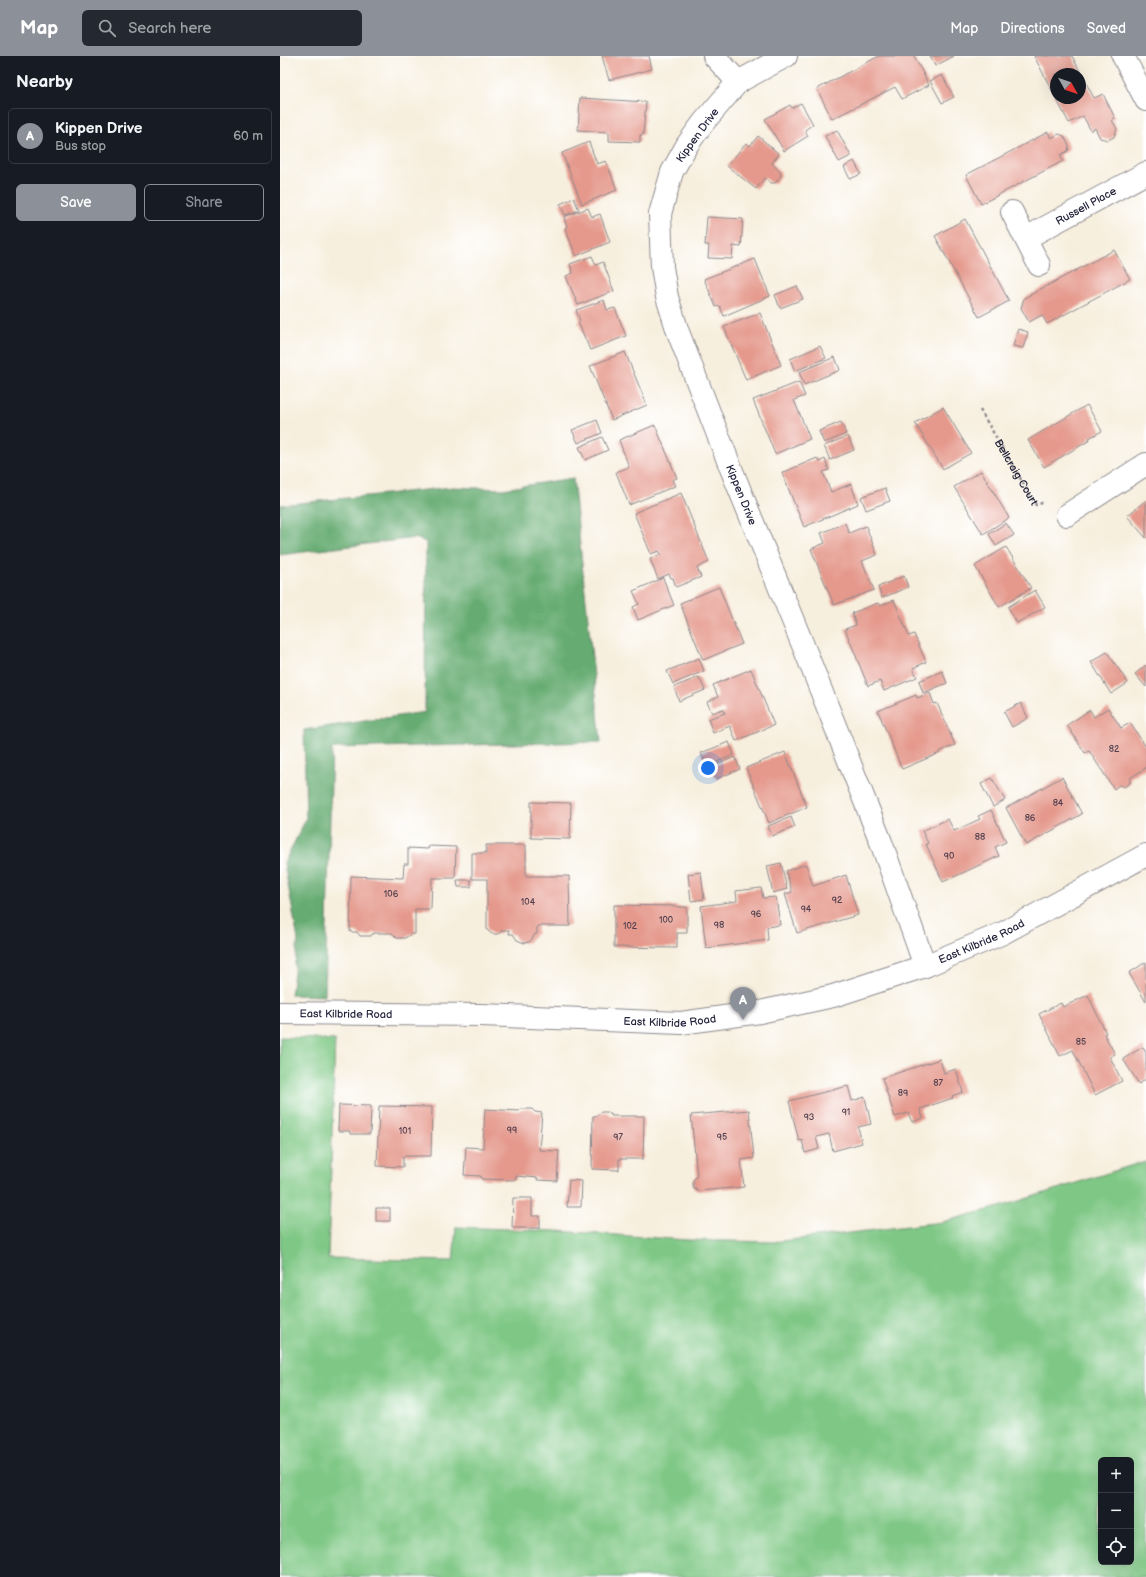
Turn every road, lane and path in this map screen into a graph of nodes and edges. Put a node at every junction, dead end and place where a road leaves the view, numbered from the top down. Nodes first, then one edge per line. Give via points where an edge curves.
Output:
1 (714, 56) edge
2 (786, 56) edge
3 (1123, 56) edge
4 (738, 82) junction
5 (1146, 100) edge
6 (1146, 174) edge
7 (1012, 212) dead end
8 (1026, 238) junction
9 (1039, 265) dead end
10 (980, 410) dead end
11 (1143, 470) edge
12 (1067, 515) joint
13 (1146, 855) edge
14 (924, 966) junction
15 (280, 1013) edge

1 - 4 street
2 - 4 street, Kippen Drive
3 - 5 street
4 - 14 street, Kippen Drive via 703,123 672,172 660,214 662,267 667,297 730,466 881,842
6 - 8 street, Russell Place
7 - 8 street
8 - 9 street
10 - 12 path, Bellcraig Court via 1036,505 1042,503
11 - 12 street
13 - 14 street, East Kilbride Road via 1003,933
14 - 15 street, East Kilbride Road via 833,996 760,1012 681,1023 481,1015

